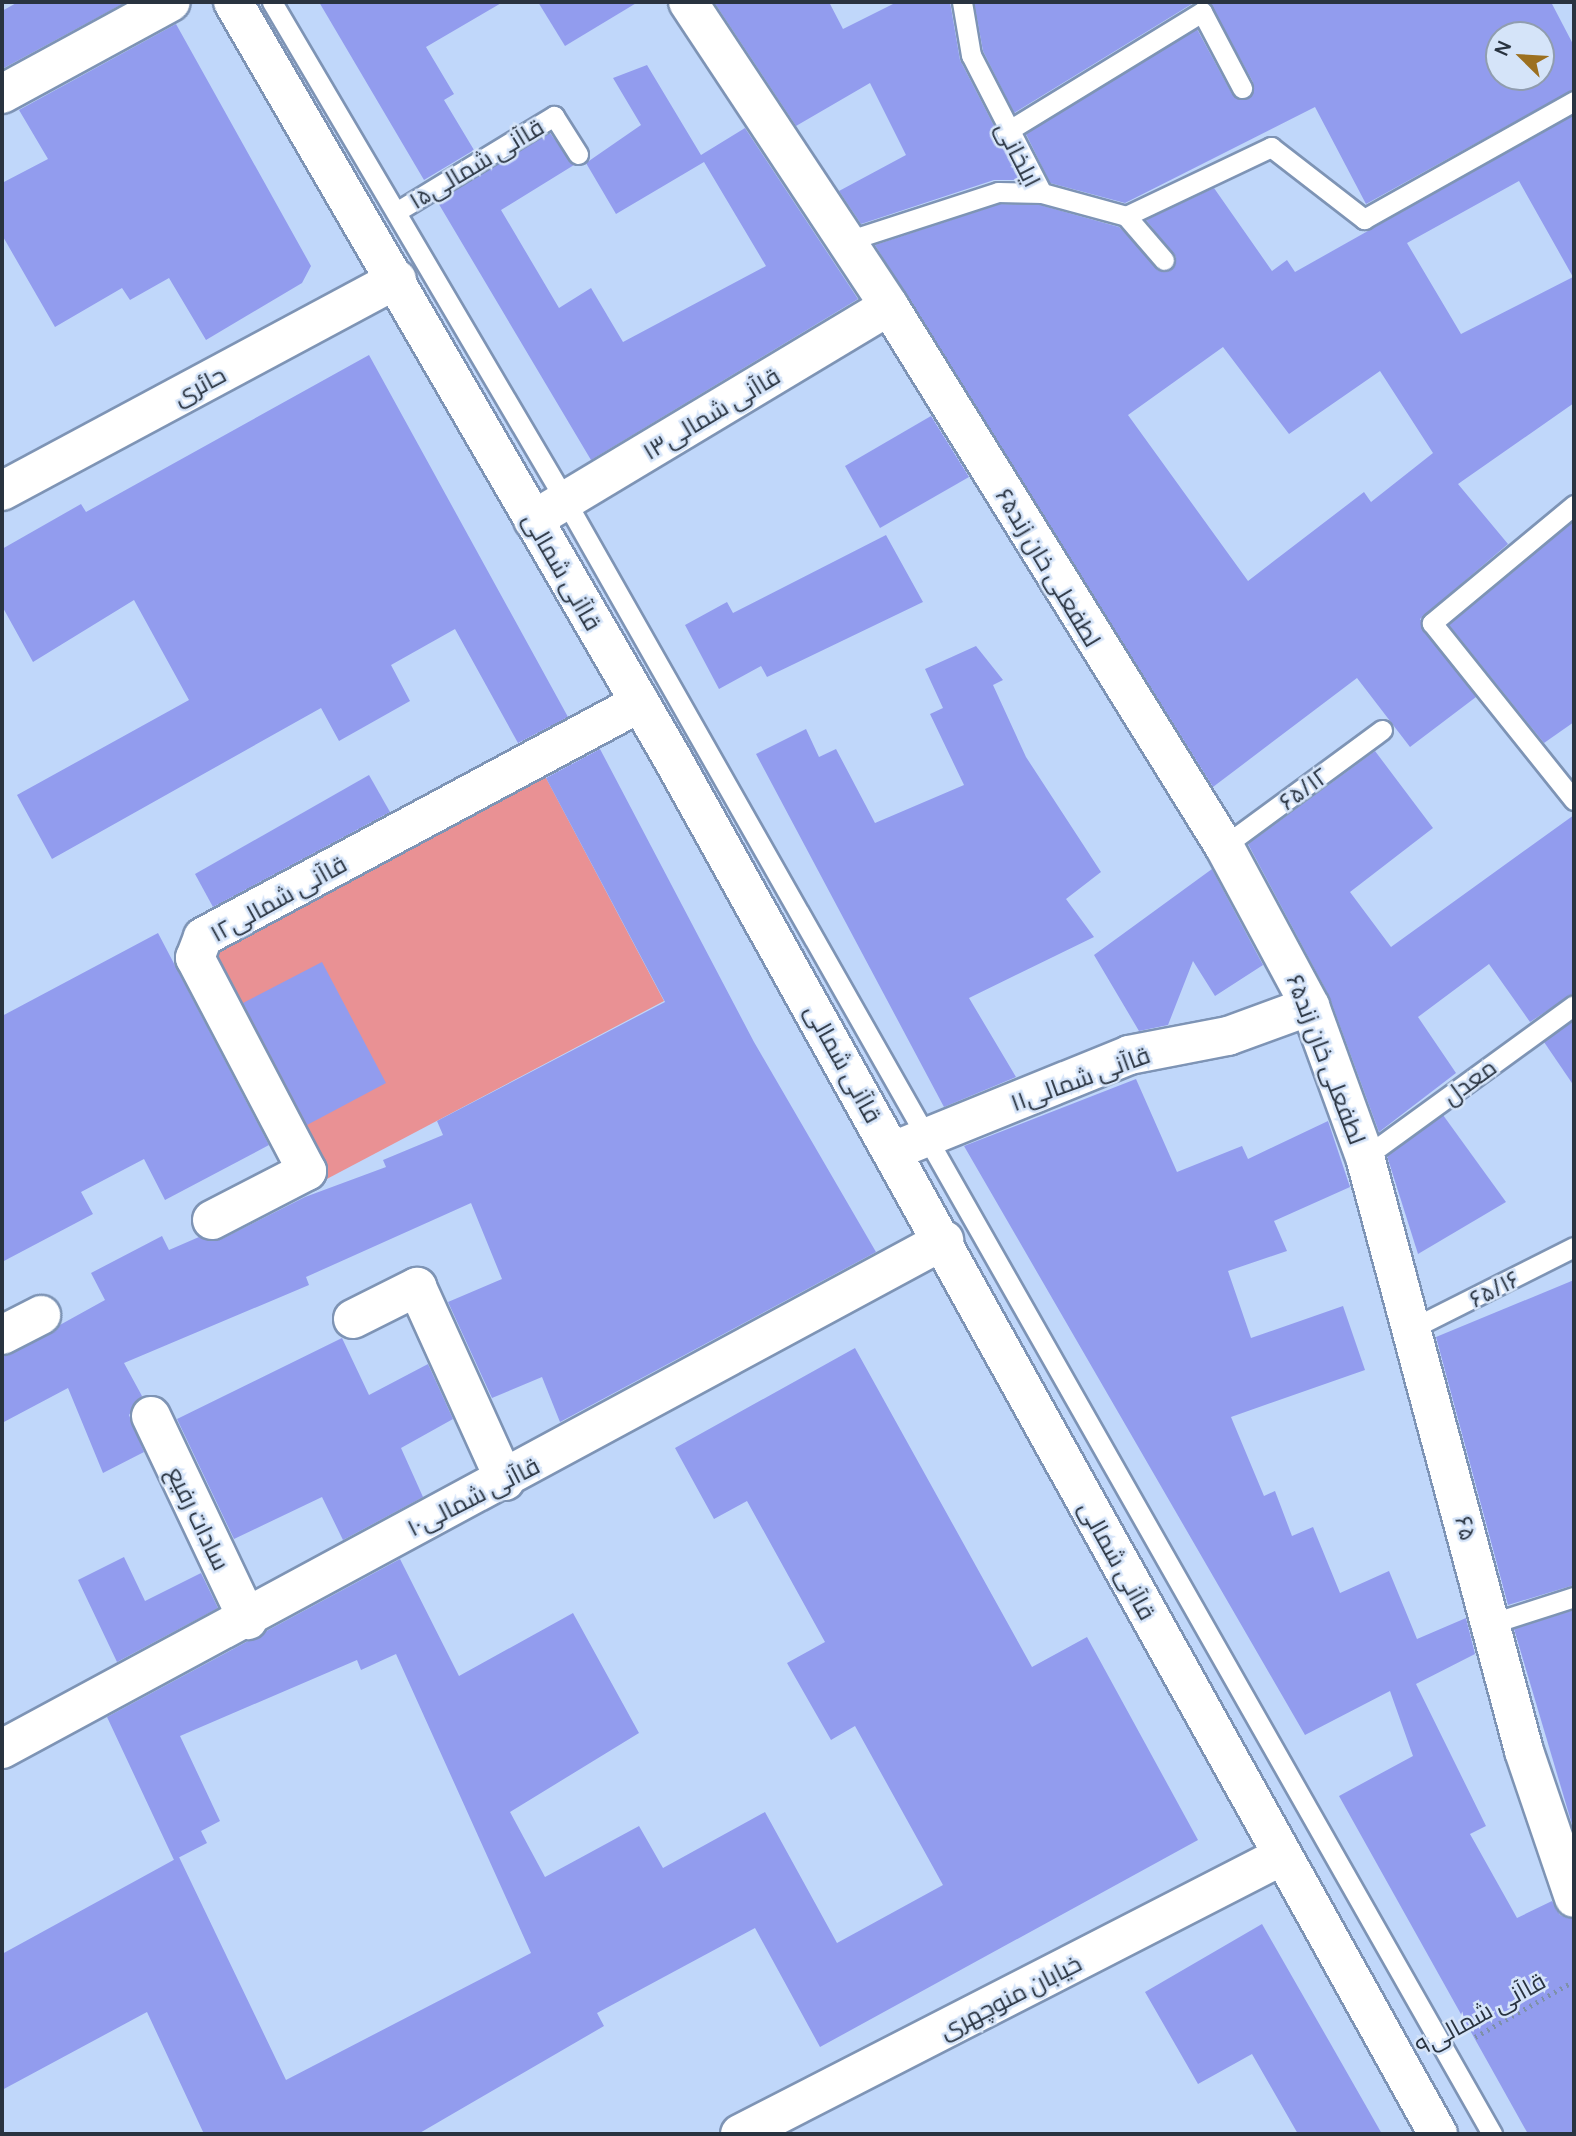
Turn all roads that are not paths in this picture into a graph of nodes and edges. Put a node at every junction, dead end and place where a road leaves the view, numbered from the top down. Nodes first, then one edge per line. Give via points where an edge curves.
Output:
1 (171, 2) edge
2 (233, 2) edge
3 (272, 2) edge
4 (688, 2) edge
5 (962, 2) edge
6 (1241, 88) dead end
7 (2, 94) edge
8 (1574, 101) edge
9 (1006, 132) junction
10 (578, 154) dead end
11 (1042, 193) junction
12 (396, 212) junction
13 (1126, 216) junction
14 (844, 242) junction
15 (1164, 260) dead end
16 (397, 279) junction
17 (889, 306) junction
18 (2, 491) edge
19 (565, 500) junction
20 (1574, 505) edge
21 (533, 520) junction
22 (640, 702) junction
23 (1382, 730) dead end
24 (1574, 800) edge
25 (1224, 846) junction
26 (1574, 1005) edge
27 (1310, 1006) junction
28 (910, 1144) junction
29 (1364, 1157) junction
30 (212, 1220) dead end
31 (944, 1240) junction
32 (1574, 1247) edge
33 (41, 1315) dead end
34 (353, 1319) dead end
35 (1413, 1328) junction
36 (2, 1335) edge
37 (150, 1416) dead end
38 (505, 1481) junction
39 (1574, 1597) edge
40 (248, 1620) junction
41 (1493, 1623) junction
42 (2, 1749) edge
43 (1280, 1857) junction
44 (1574, 1898) edge
45 (740, 2134) edge
46 (1438, 2134) edge
47 (1492, 2134) edge

1 - 7 street
2 - 16 street, قاآنی شمالی
3 - 12 lane
4 - 14 street, لطفعلی خان زند۶۵
5 - 9 lane, ایلخانی via 971,55
6 - 9 lane via 1202,12
8 - 13 lane via 1364,219 1271,147
9 - 11 lane, ایلخانی
10 - 12 lane, ۱۵قاآنی شمالی via 554,116
11 - 13 lane
11 - 14 lane, ایلخانی via 998,192
12 - 19 lane
13 - 15 lane
14 - 17 street, لطفعلی خان زند۶۵
16 - 18 street, حائری
16 - 21 street, قاآنی شمالی
17 - 19 street, قاآنی شمالی۱۳
17 - 25 street, لطفعلی خان زند۶۵
19 - 21 street, قاآنی شمالی۱۳
19 - 28 lane
20 - 24 lane via 1432,622
21 - 22 street, قاآنی شمالی
22 - 28 street, قاآنی شمالی
22 - 30 street, قاآنی شمالی۱۲ via 203,937 195,958 307,1171
23 - 25 lane, ۶۵/۱۲
25 - 27 street, لطفعلی خان زند۶۵
26 - 29 lane, معدل
27 - 28 street, قاآنی شمالی۱۱ via 1228,1036 1129,1055
27 - 29 street, لطفعلی خان زند۶۵
28 - 31 street, قاآنی شمالی
28 - 47 lane
29 - 35 street, ۶۵
31 - 38 street, قاآنی شمالی۱۰
31 - 43 street, قاآنی شمالی
32 - 35 lane, ۶۵/۱۶
33 - 36 street
34 - 38 street via 416,1287
35 - 41 street, ۶۵
37 - 40 street, سادات رفیع
38 - 40 street, قاآنی شمالی۱۰ via 382,1542
39 - 41 lane
40 - 42 street, قاآنی شمالی۱۰
41 - 44 street, ۶۵ via 1547,1830
43 - 45 street, خیابان منوچهری
43 - 46 street, قاآنی شمالی

